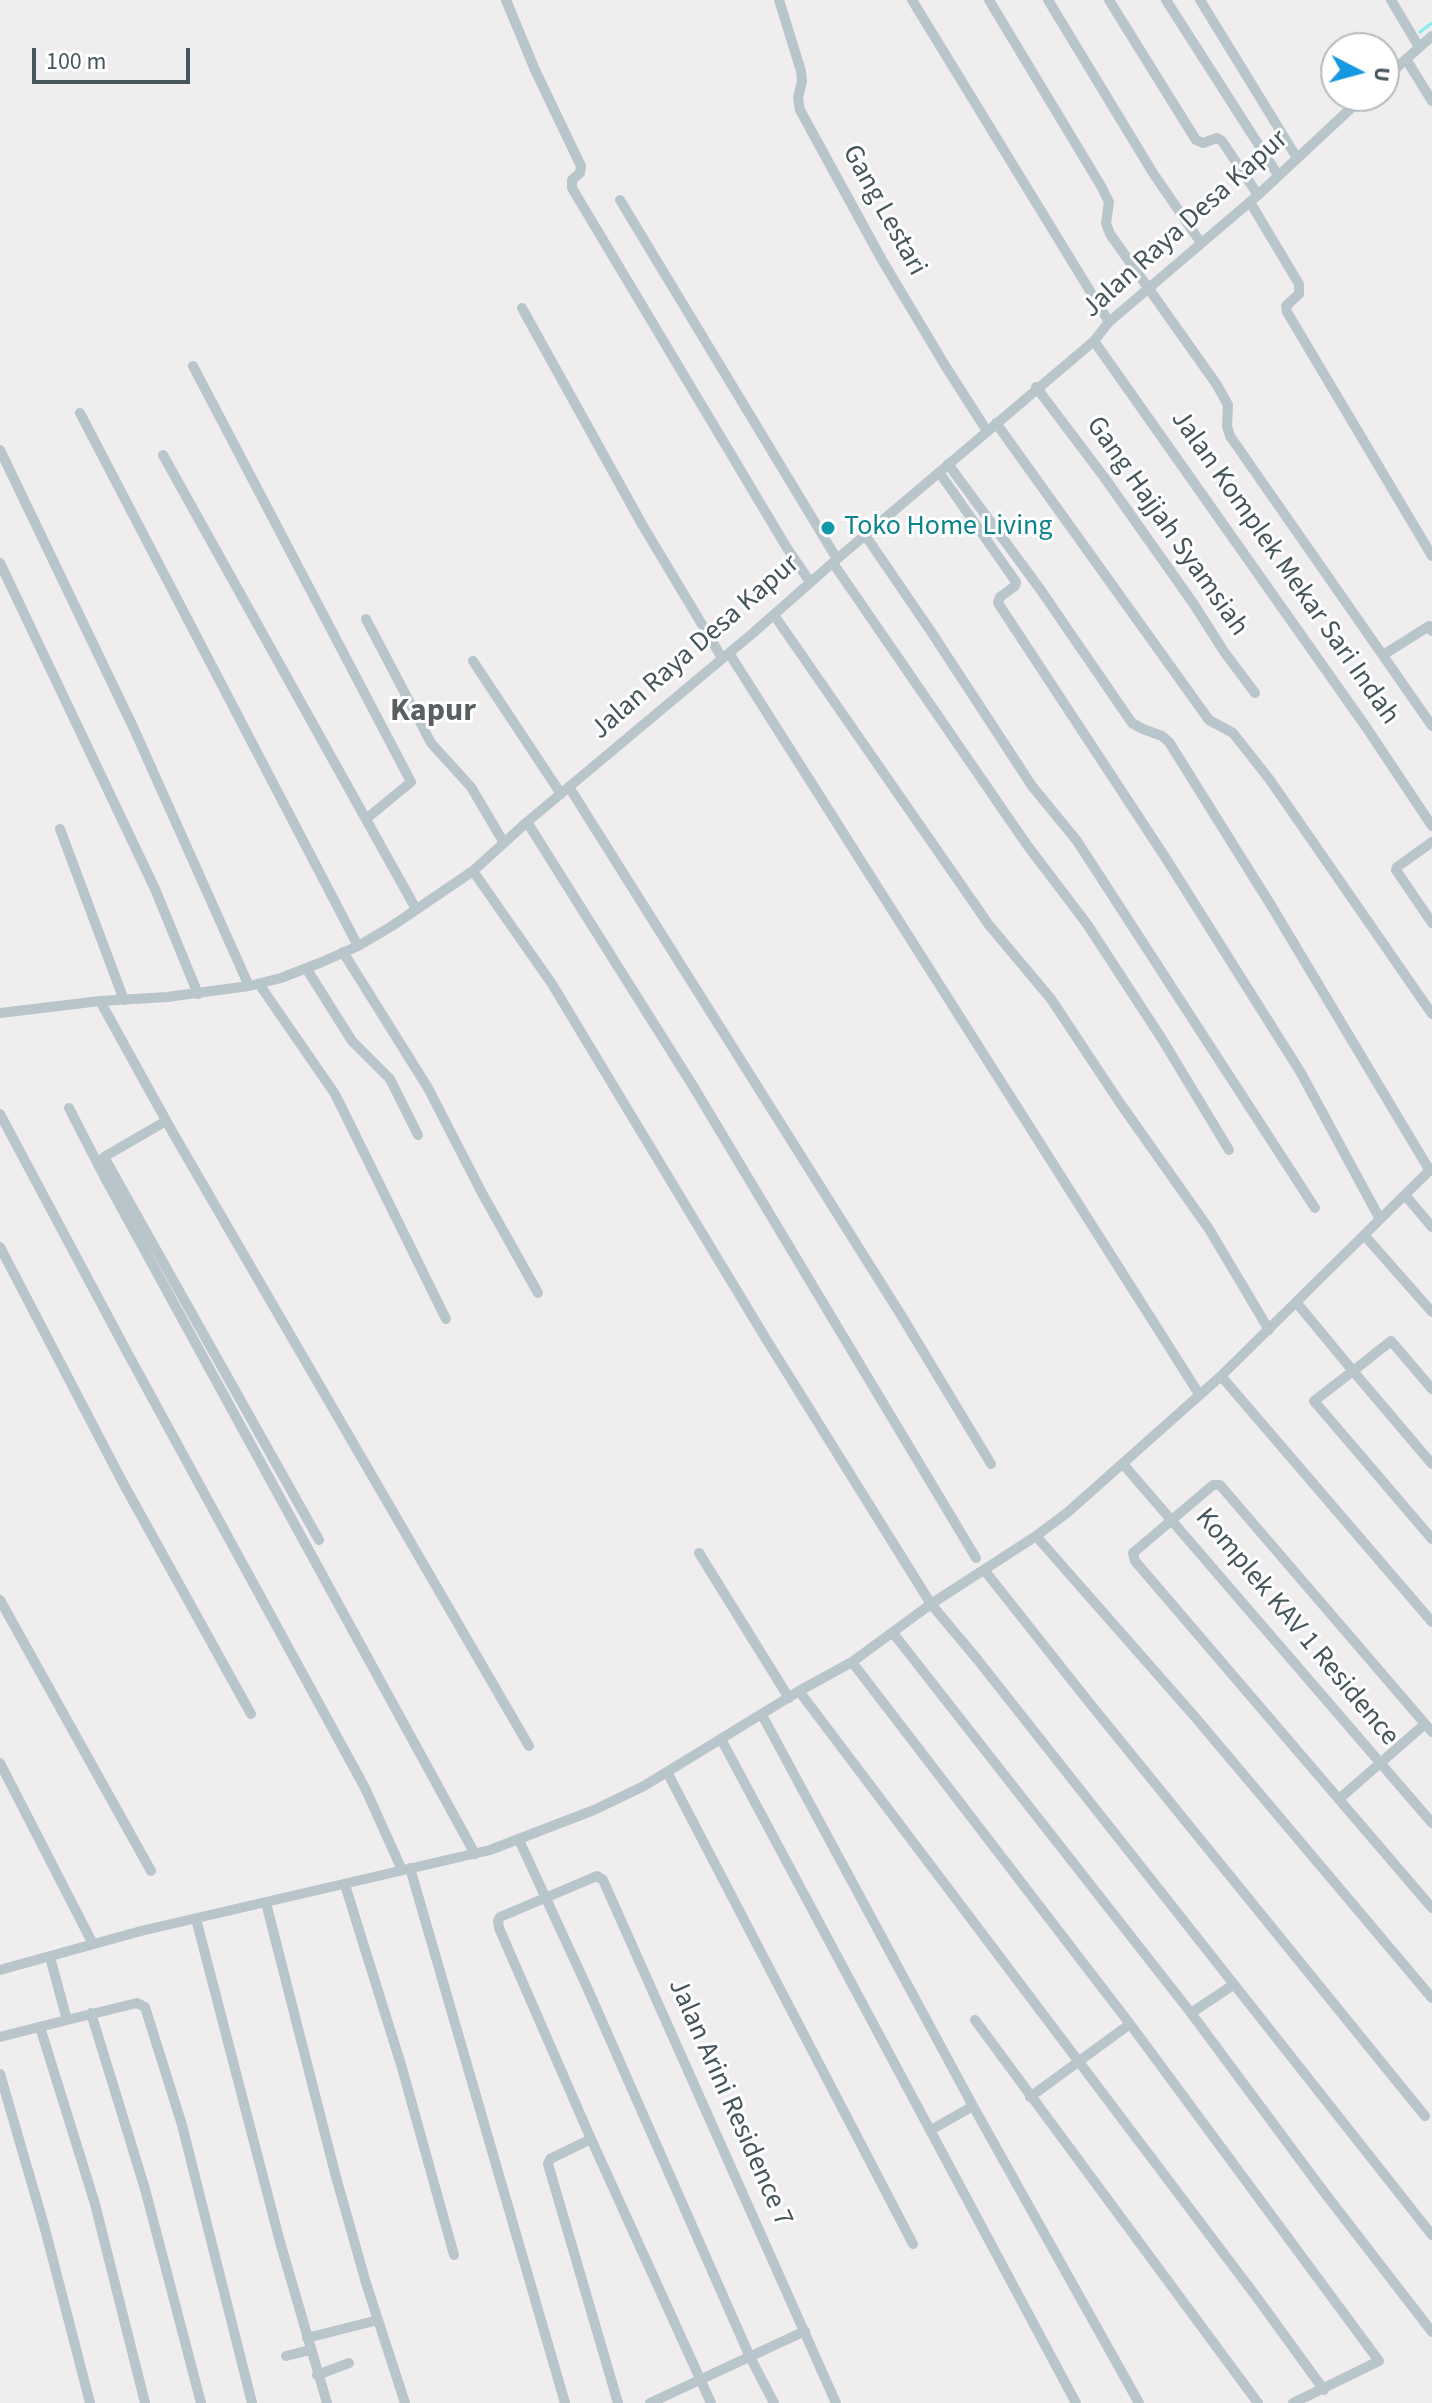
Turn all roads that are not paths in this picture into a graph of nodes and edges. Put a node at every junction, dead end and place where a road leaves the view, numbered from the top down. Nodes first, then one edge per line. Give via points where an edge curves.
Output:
1 (506, 0) edge
2 (779, 0) edge
3 (912, 0) edge
4 (989, 0) edge
5 (1048, 0) edge
6 (1109, 0) edge
7 (1166, 0) edge
8 (1200, 0) edge
9 (1391, 0) edge
10 (1432, 36) edge
11 (1419, 47) junction
12 (1406, 59) junction
13 (1400, 64) edge
14 (1432, 101) edge
15 (1347, 112) edge
16 (1297, 158) junction
17 (1278, 175) junction
18 (1254, 199) junction
19 (620, 200) dead end
20 (1201, 243) junction
21 (1149, 288) junction
22 (522, 308) dead end
23 (1109, 322) junction
24 (1094, 341) junction
25 (193, 366) dead end
26 (1036, 387) junction
27 (80, 413) dead end
28 (996, 423) junction
29 (987, 431) junction
30 (0, 450) edge
31 (163, 455) dead end
32 (944, 468) junction
33 (865, 535) junction
34 (1432, 556) edge
35 (835, 561) junction
36 (0, 563) edge
37 (810, 582) junction
38 (774, 615) junction
39 (366, 619) dead end
40 (1432, 631) edge
41 (1383, 655) junction
42 (726, 656) junction
43 (473, 661) dead end
44 (1255, 693) dead end
45 (1432, 726) edge
46 (565, 791) junction
47 (366, 819) junction
48 (527, 822) junction
49 (1432, 826) edge
50 (60, 829) dead end
51 (1432, 842) edge
52 (504, 843) junction
53 (473, 871) junction
54 (416, 909) junction
55 (1432, 923) edge
56 (358, 946) junction
57 (343, 952) junction
58 (306, 968) junction
59 (254, 985) junction
60 (198, 994) junction
61 (124, 1000) junction
62 (100, 1001) junction
63 (0, 1013) edge
64 (1432, 1014) edge
65 (69, 1108) dead end
66 (0, 1114) edge
67 (166, 1121) junction
68 (418, 1135) dead end
69 (1229, 1150) dead end
70 (1431, 1170) edge
71 (1405, 1195) junction
72 (1315, 1208) dead end
73 (1380, 1219) junction
74 (1432, 1227) edge
75 (1365, 1236) junction
76 (0, 1247) edge
77 (538, 1293) dead end
78 (1296, 1302) junction
79 (1432, 1312) edge
80 (446, 1319) dead end
81 (1269, 1330) junction
82 (1353, 1371) junction
83 (1221, 1376) junction
84 (1432, 1389) edge
85 (1199, 1394) junction
86 (991, 1464) dead end
87 (1123, 1464) junction
88 (1432, 1464) edge
89 (1173, 1520) junction
90 (1036, 1536) junction
91 (1432, 1539) edge
92 (319, 1540) dead end
93 (699, 1553) dead end
94 (976, 1558) dead end
95 (985, 1571) junction
96 (0, 1600) edge
97 (931, 1604) junction
98 (1432, 1622) edge
99 (893, 1633) junction
100 (852, 1662) junction
101 (799, 1691) junction
102 (789, 1698) junction
103 (251, 1714) dead end
104 (762, 1715) junction
105 (1429, 1728) edge
106 (721, 1739) junction
107 (529, 1746) dead end
108 (0, 1763) edge
109 (1381, 1763) junction
110 (667, 1772) junction
111 (1339, 1799) junction
112 (1432, 1823) edge
113 (519, 1840) junction
114 (475, 1854) junction
115 (406, 1869) junction
116 (151, 1871) dead end
117 (345, 1885) junction
118 (548, 1898) junction
119 (266, 1903) junction
120 (1432, 1908) edge
121 (196, 1919) junction
122 (93, 1944) junction
123 (50, 1957) junction
124 (0, 1970) edge
125 (1233, 1985) junction
126 (1432, 1998) edge
127 (91, 2013) junction
128 (1191, 2013) junction
129 (67, 2020) junction
130 (975, 2020) dead end
131 (1130, 2024) junction
132 (40, 2027) junction
133 (0, 2037) edge
134 (1079, 2062) junction
135 (0, 2074) edge
136 (1030, 2097) junction
137 (973, 2106) junction
138 (1425, 2116) dead end
139 (931, 2130) junction
140 (591, 2139) junction
141 (1432, 2235) edge
142 (913, 2244) dead end
143 (454, 2255) dead end
144 (378, 2320) junction
145 (805, 2331) junction
146 (1432, 2332) edge
147 (307, 2338) junction
148 (310, 2350) junction
149 (286, 2356) dead end
150 (750, 2357) junction
151 (349, 2363) dead end
152 (317, 2375) junction
153 (699, 2381) junction
154 (1324, 2390) junction
155 (90, 2403) edge
156 (145, 2403) edge
157 (201, 2403) edge
158 (252, 2403) edge
159 (327, 2403) edge
160 (405, 2403) edge
161 (565, 2403) edge
162 (618, 2403) edge
163 (650, 2403) edge
164 (711, 2403) edge
165 (774, 2403) edge
166 (836, 2403) edge
167 (1076, 2403) edge
168 (1139, 2403) edge
169 (1258, 2403) edge
170 (1293, 2403) edge

1 - 37 street via 581,166 572,188
2 - 29 street, Gang Lestari via 801,71 800,110 882,260
3 - 23 street
4 - 21 street via 1101,186 1109,202 1110,234
5 - 20 street
6 - 18 street via 1196,140 1222,141
7 - 17 street
8 - 16 street
9 - 11 street
10 - 11 street
11 - 12 street
12 - 13 street
12 - 14 street
15 - 16 street, Jalan Raya Desa Kapur
16 - 17 street, Jalan Raya Desa Kapur
17 - 18 street, Jalan Raya Desa Kapur
18 - 20 street, Jalan Raya Desa Kapur
18 - 34 street via 1299,284 1287,312
19 - 35 street
20 - 21 street, Jalan Raya Desa Kapur
21 - 23 street, Jalan Raya Desa Kapur
21 - 41 street via 1228,405 1230,436
22 - 42 street via 643,526
23 - 24 street, Jalan Raya Desa Kapur
24 - 26 street, Jalan Raya Desa Kapur
24 - 49 street, Jalan Komplek Mekar Sari Indah
25 - 47 street via 411,782
26 - 28 street, Jalan Raya Desa Kapur
26 - 44 street, Gang Hajjah Syamsiah
27 - 56 street
28 - 29 street, Jalan Raya Desa Kapur
28 - 64 street via 1209,720 1233,733 1270,780
29 - 32 street, Jalan Raya Desa Kapur
30 - 59 street
31 - 47 street
32 - 33 street, Jalan Raya Desa Kapur
32 - 70 street via 1040,589 1132,723 1169,742
32 - 73 street via 1014,579 1015,586 998,603 1293,1060
33 - 35 street, Jalan Raya Desa Kapur
33 - 72 street via 1032,786 1077,841
35 - 37 street, Jalan Raya Desa Kapur
35 - 69 street via 1027,845 1087,924
36 - 60 street via 155,889
37 - 38 street, Jalan Raya Desa Kapur
38 - 42 street, Jalan Raya Desa Kapur
38 - 81 street via 989,925 1051,999 1209,1229
39 - 52 street via 431,743 471,787
40 - 41 street via 1429,626
41 - 45 street
42 - 46 street, Jalan Raya Desa Kapur
42 - 85 street
43 - 46 street
46 - 48 street, Jalan Raya Desa Kapur
46 - 86 street
47 - 54 street
48 - 52 street, Jalan Raya Desa Kapur
48 - 94 street via 701,1099
50 - 61 street
51 - 55 street via 1396,868
52 - 53 street, Jalan Raya Desa Kapur
53 - 54 street, Jalan Raya Desa Kapur
53 - 97 street via 552,984
54 - 56 street, Jalan Raya Desa Kapur
56 - 57 street, Jalan Raya Desa Kapur
57 - 58 street, Jalan Raya Desa Kapur
57 - 77 street via 428,1088
58 - 59 street, Jalan Raya Desa Kapur
58 - 68 street via 352,1041 390,1079
59 - 60 street, Jalan Raya Desa Kapur
59 - 80 street via 335,1094
60 - 61 street, Jalan Raya Desa Kapur
61 - 62 street, Jalan Raya Desa Kapur
62 - 63 street, Jalan Raya Desa Kapur
62 - 67 street
65 - 114 street
66 - 115 street
67 - 92 street via 104,1157
67 - 107 street
70 - 71 street
71 - 73 street
71 - 74 street
73 - 75 street
75 - 78 street
75 - 79 street
76 - 103 street
78 - 81 street
78 - 82 street
81 - 83 street
82 - 84 street via 1391,1341
82 - 88 street
82 - 91 street via 1314,1401
83 - 85 street
83 - 98 street
85 - 87 street
87 - 89 street, Komplek KAV 1 Residence
87 - 90 street
89 - 105 street via 1213,1485 1220,1485
89 - 109 street, Komplek KAV 1 Residence
89 - 111 street via 1133,1553 1135,1561
90 - 95 street
90 - 126 street
93 - 102 street
95 - 97 street
95 - 138 street
96 - 116 street
97 - 99 street
97 - 125 street
99 - 100 street
99 - 128 street
100 - 101 street
100 - 131 street
101 - 102 street
101 - 134 street
102 - 104 street
104 - 106 street
104 - 137 street
105 - 109 street
106 - 110 street
106 - 139 street
108 - 122 street
109 - 111 street
109 - 112 street, Komplek KAV 1 Residence
110 - 113 street via 594,1810
110 - 142 street
111 - 120 street
113 - 114 street
113 - 118 street
114 - 115 street
115 - 117 street
115 - 161 street
117 - 119 street
117 - 143 street
118 - 140 street, Jalan Arini Residence 7 via 500,1917 499,1928
118 - 145 street, Jalan Arini Residence 7 via 597,1876 603,1880
118 - 150 street
119 - 121 street
119 - 144 street
121 - 122 street
121 - 147 street
122 - 123 street
123 - 124 street
123 - 129 street
125 - 128 street
125 - 141 street
127 - 129 street
127 - 157 street via 145,2189
127 - 158 street via 137,2003 145,2007 182,2125
128 - 146 street
129 - 132 street
130 - 136 street
131 - 134 street
131 - 154 street via 1379,2361
132 - 133 street
132 - 156 street via 95,2204
134 - 136 street
134 - 154 street
135 - 155 street
136 - 169 street
137 - 139 street
137 - 168 street
139 - 167 street
140 - 153 street, Jalan Arini Residence 7
140 - 162 street via 548,2164
144 - 147 street
144 - 160 street
145 - 150 street
145 - 166 street, Jalan Arini Residence 7
147 - 148 street
148 - 149 street
148 - 152 street
150 - 153 street
150 - 165 street
151 - 152 street
152 - 159 street
153 - 163 street
153 - 164 street, Jalan Arini Residence 7
154 - 170 street

